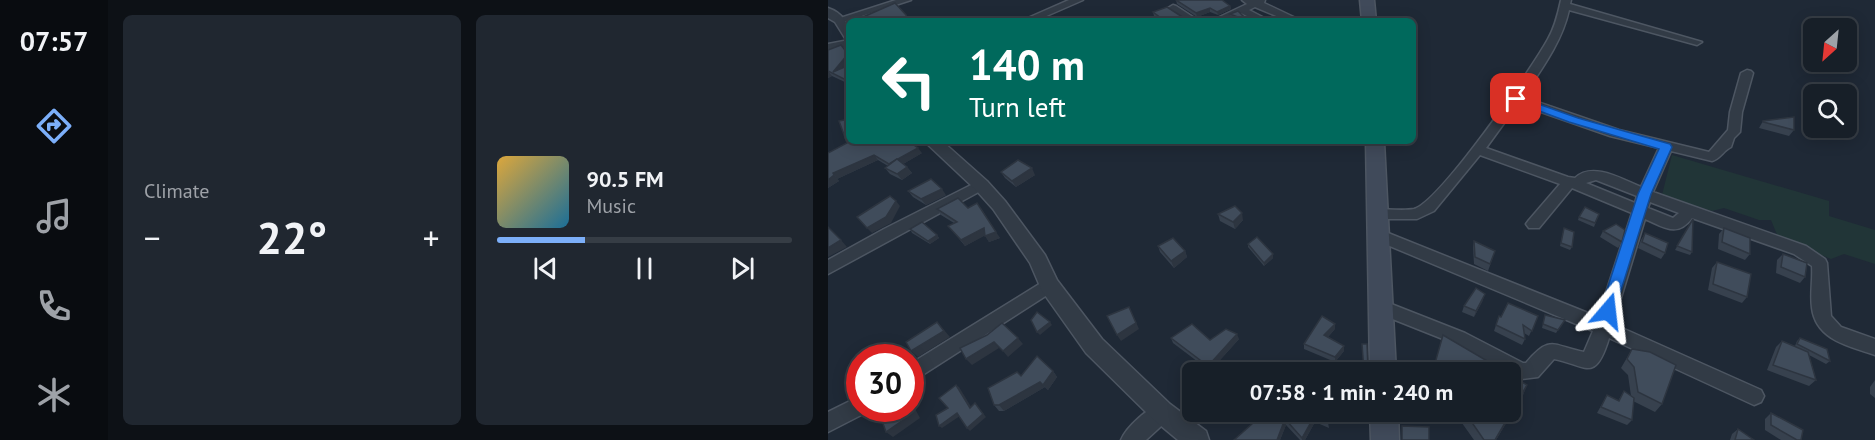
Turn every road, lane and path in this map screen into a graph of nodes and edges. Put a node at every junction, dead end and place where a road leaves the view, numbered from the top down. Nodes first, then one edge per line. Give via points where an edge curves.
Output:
1 (906, 0) edge
2 (1054, 0) edge
3 (1078, 0) edge
4 (1367, 0) edge
5 (1252, 3) edge
6 (1566, 3) edge
7 (1065, 6) junction
8 (1173, 8) edge
9 (828, 12) edge
10 (1034, 18) edge
11 (1189, 18) edge
12 (1222, 18) edge
13 (1262, 18) edge
14 (1290, 18) edge
15 (1369, 18) edge
16 (839, 20) junction
17 (846, 30) edge
18 (1697, 42) dead end
19 (846, 44) edge
20 (828, 47) edge
21 (1747, 73) dead end
22 (1516, 99) junction
23 (935, 144) edge
24 (1375, 144) edge
25 (1666, 147) junction
26 (1479, 150) junction
27 (1574, 183) junction
28 (981, 185) junction
29 (1645, 194) junction
30 (1639, 211) junction
31 (1689, 211) junction
32 (1534, 224) dead end
33 (1378, 225) junction
34 (828, 268) edge
35 (1049, 285) junction
36 (1381, 308) junction
37 (1603, 328) junction
38 (1875, 347) edge
39 (1383, 362) edge
40 (924, 366) edge
41 (1754, 396) dead end
42 (846, 412) edge
43 (1162, 412) junction
44 (828, 422) edge
45 (1384, 422) edge
46 (1131, 440) edge
47 (1197, 440) edge
48 (1385, 440) edge

1 - 16 street
2 - 7 street
3 - 7 street
4 - 15 main road
5 - 12 street
5 - 13 street
5 - 14 street
6 - 18 street
6 - 22 street via 1553,40
7 - 10 street
8 - 11 street
9 - 16 street
16 - 17 street
19 - 20 street
21 - 25 street via 1734,132 1712,158
22 - 25 street
22 - 26 street
23 - 28 street
24 - 33 main road
25 - 29 street
26 - 27 street
26 - 33 street via 1430,207
27 - 29 street via 1597,175
27 - 30 street
27 - 32 street
28 - 34 street
28 - 35 street via 1038,260
29 - 30 street
29 - 31 street
30 - 31 street via 1675,225
30 - 37 street
31 - 38 street via 1814,257 1821,269 1821,318 1839,334
33 - 36 main road
33 - 37 street
35 - 40 street
35 - 43 street via 1094,346
36 - 37 street via 1459,338 1504,364 1527,372 1549,351 1588,361
36 - 39 main road
37 - 41 street
42 - 44 street
43 - 46 street
43 - 47 street
45 - 48 main road

